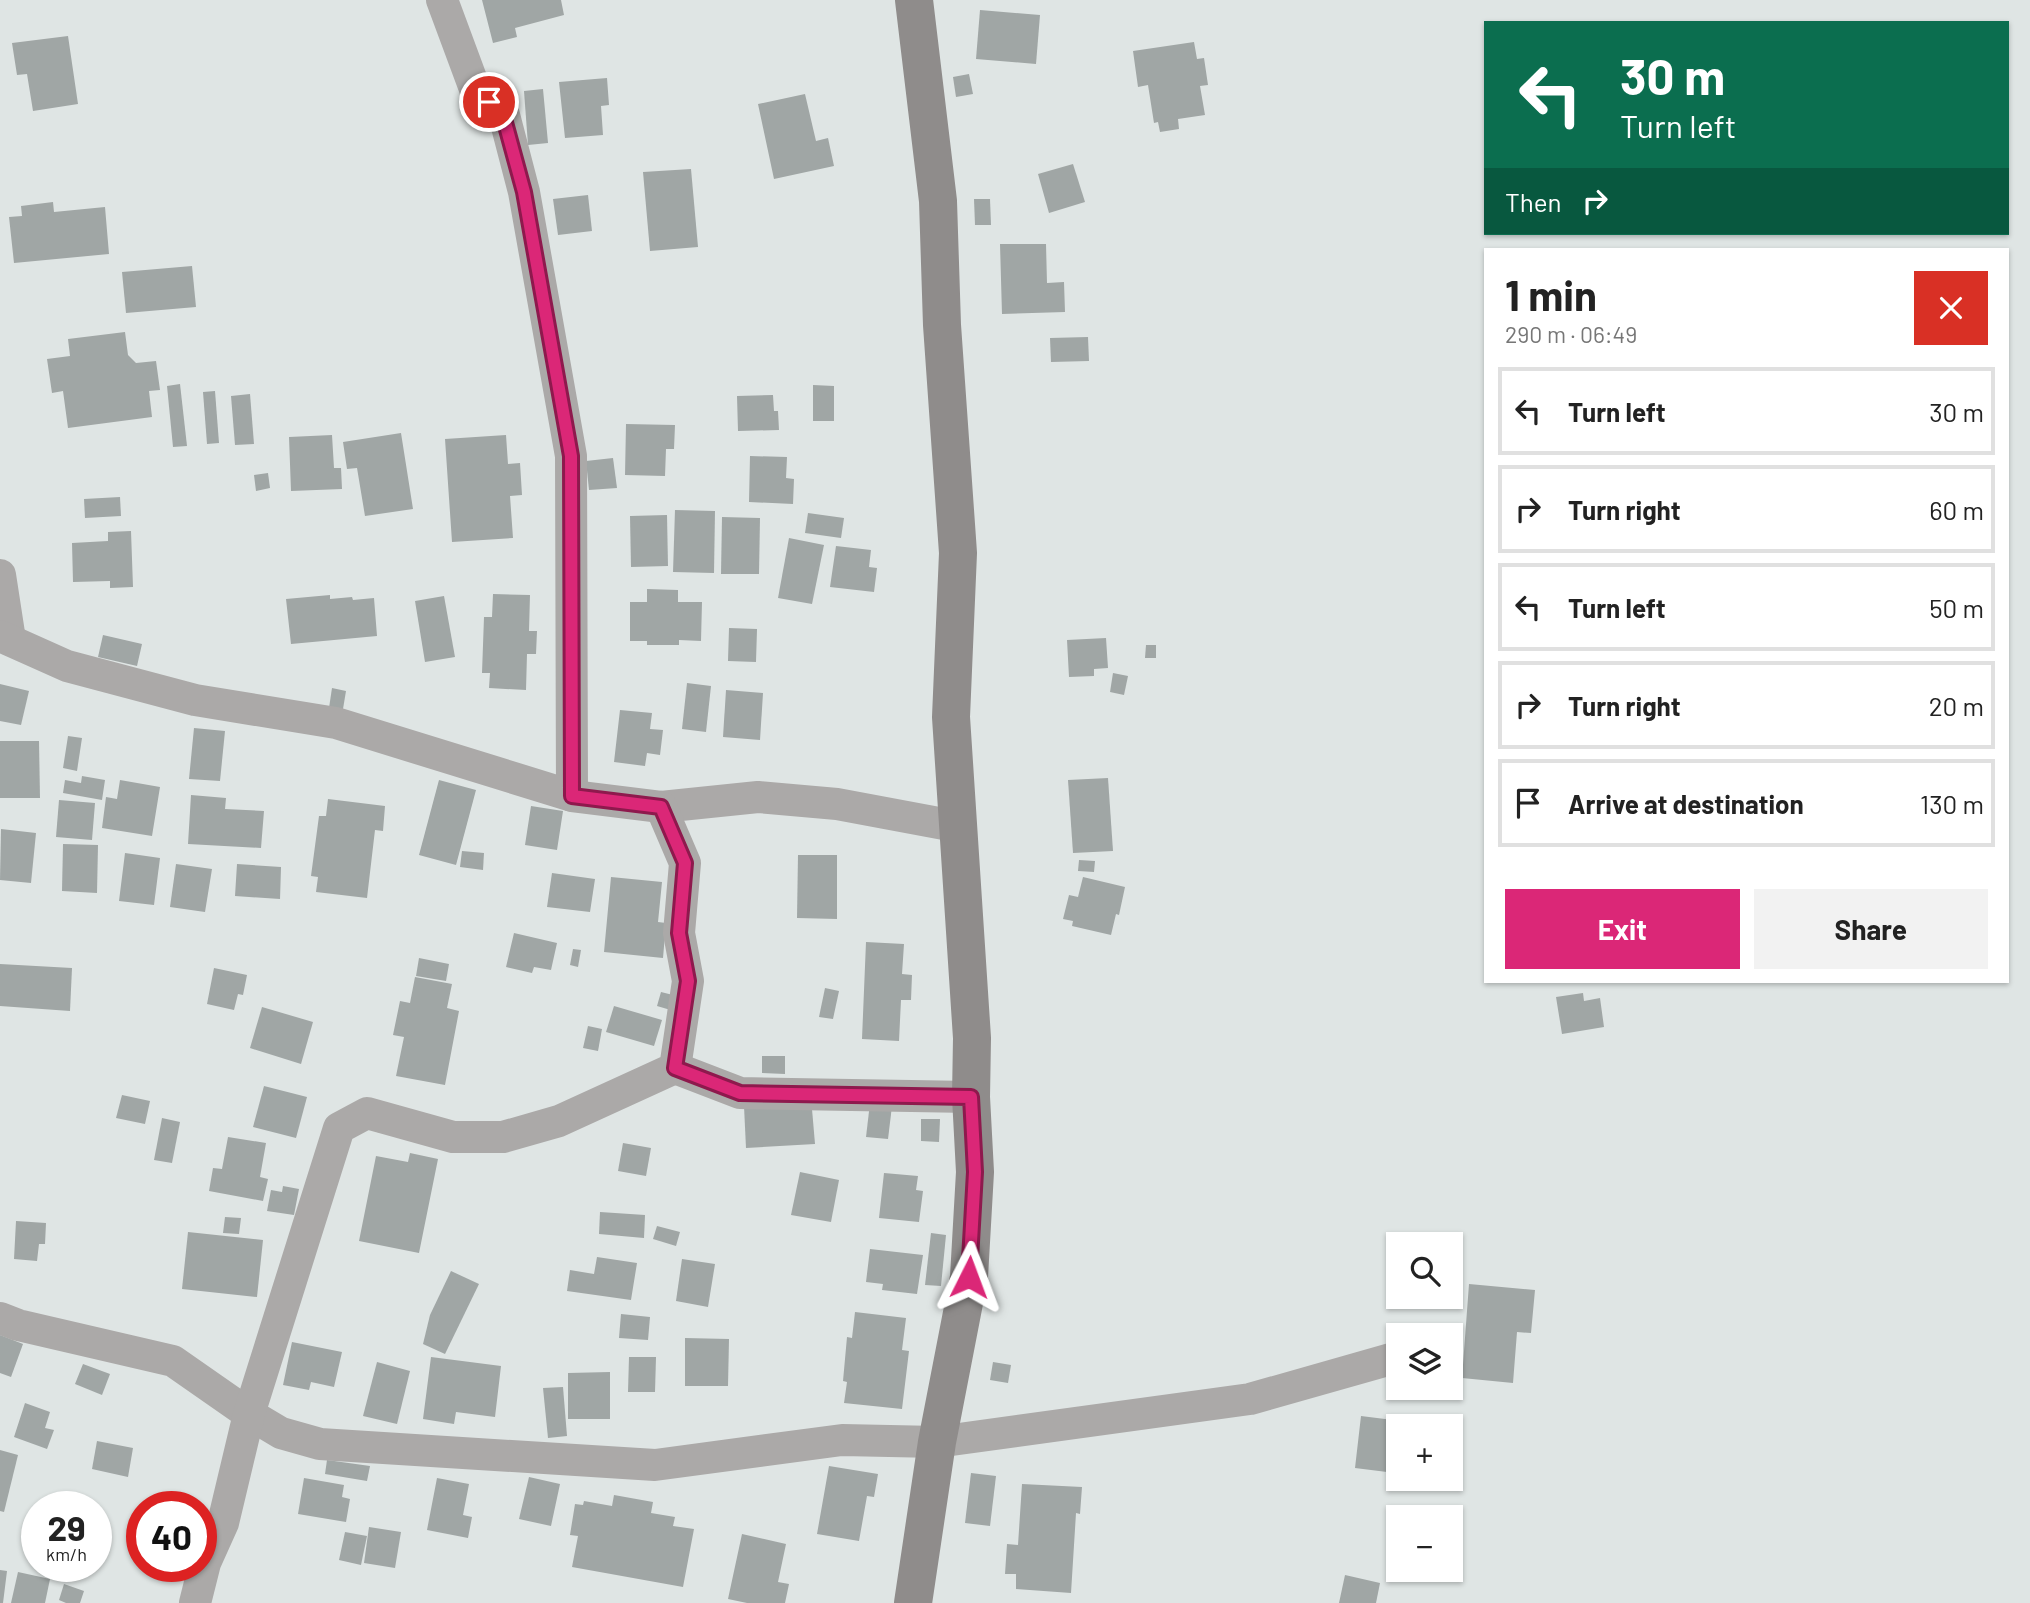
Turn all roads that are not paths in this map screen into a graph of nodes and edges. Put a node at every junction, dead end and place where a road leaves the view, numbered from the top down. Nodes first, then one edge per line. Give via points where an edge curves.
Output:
1 (442, 0) edge
2 (914, 0) edge
3 (0, 575) edge
4 (5, 638) edge
5 (572, 796) junction
6 (661, 807) junction
7 (960, 827) junction
8 (675, 1068) junction
9 (971, 1097) junction
10 (0, 1318) edge
11 (1386, 1360) edge
12 (249, 1415) junction
13 (937, 1442) junction
14 (195, 1603) edge
15 (913, 1603) edge

1 - 5 street via 475,89 503,115 524,192 571,456
2 - 7 street via 937,201 958,553 951,718
3 - 4 street
4 - 5 street via 67,666 195,700 336,723
5 - 6 street
6 - 7 street via 758,797 837,804
6 - 8 street via 685,863 679,933 688,981
7 - 9 street
8 - 9 street via 740,1093
8 - 12 street via 559,1121 503,1137 453,1138 367,1113 339,1128
9 - 13 street via 975,1172 969,1277
10 - 12 street via 173,1361
11 - 13 street via 1250,1399
12 - 13 street via 281,1433 320,1444 655,1465 842,1440
12 - 14 street via 223,1522 205,1563
13 - 15 street

